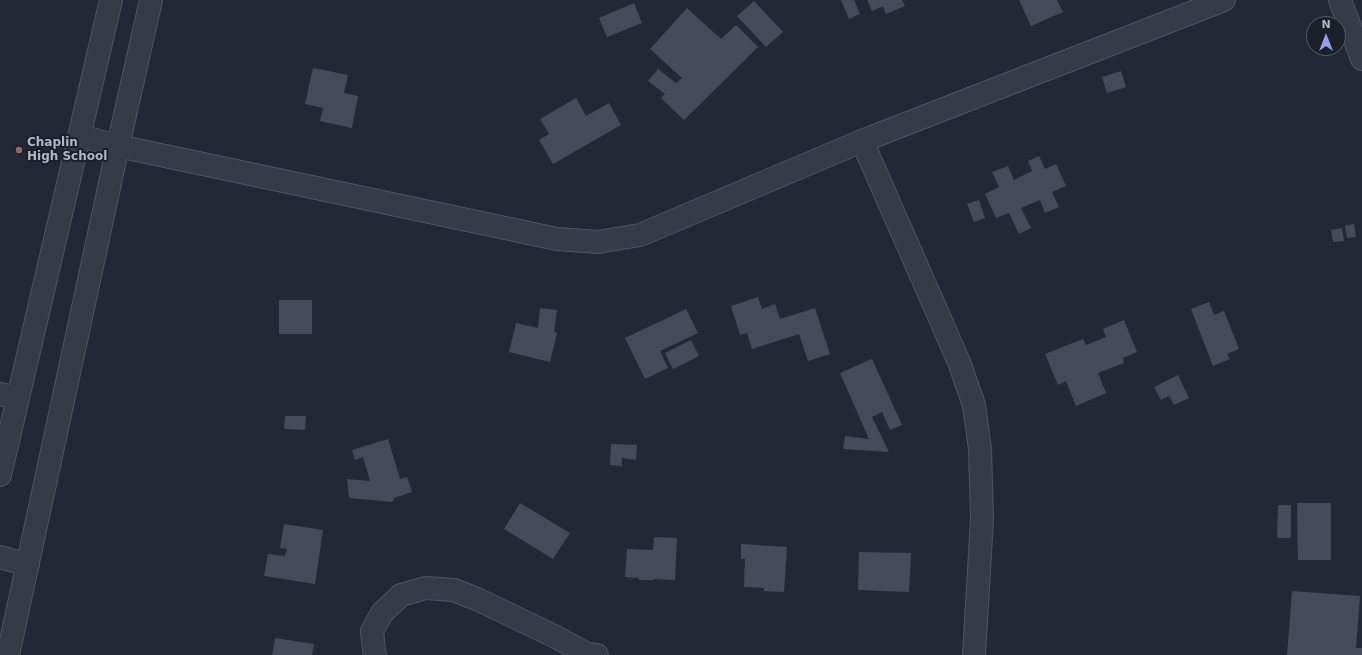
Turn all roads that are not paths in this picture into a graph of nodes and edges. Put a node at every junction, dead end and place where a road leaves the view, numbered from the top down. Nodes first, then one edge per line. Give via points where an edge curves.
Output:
1 (111, 0) edge
2 (152, 0) edge
3 (1224, 0) edge
4 (1340, 0) edge
5 (1362, 59) edge
6 (80, 136) junction
7 (862, 141) junction
8 (118, 146) junction
9 (9, 396) edge
10 (0, 475) edge
11 (0, 557) edge
12 (28, 565) junction
13 (8, 655) edge
14 (376, 655) edge
15 (590, 655) edge
16 (974, 655) edge

1 - 6 street
2 - 8 street
3 - 7 street
4 - 5 street
6 - 8 street
6 - 9 street
7 - 8 street via 640,234 598,242 557,239
7 - 16 street via 959,362 974,404 980,449 982,519
8 - 12 street
9 - 10 street
11 - 12 street
12 - 13 street
14 - 15 street via 372,631 382,613 401,595 426,588 454,590 467,595

